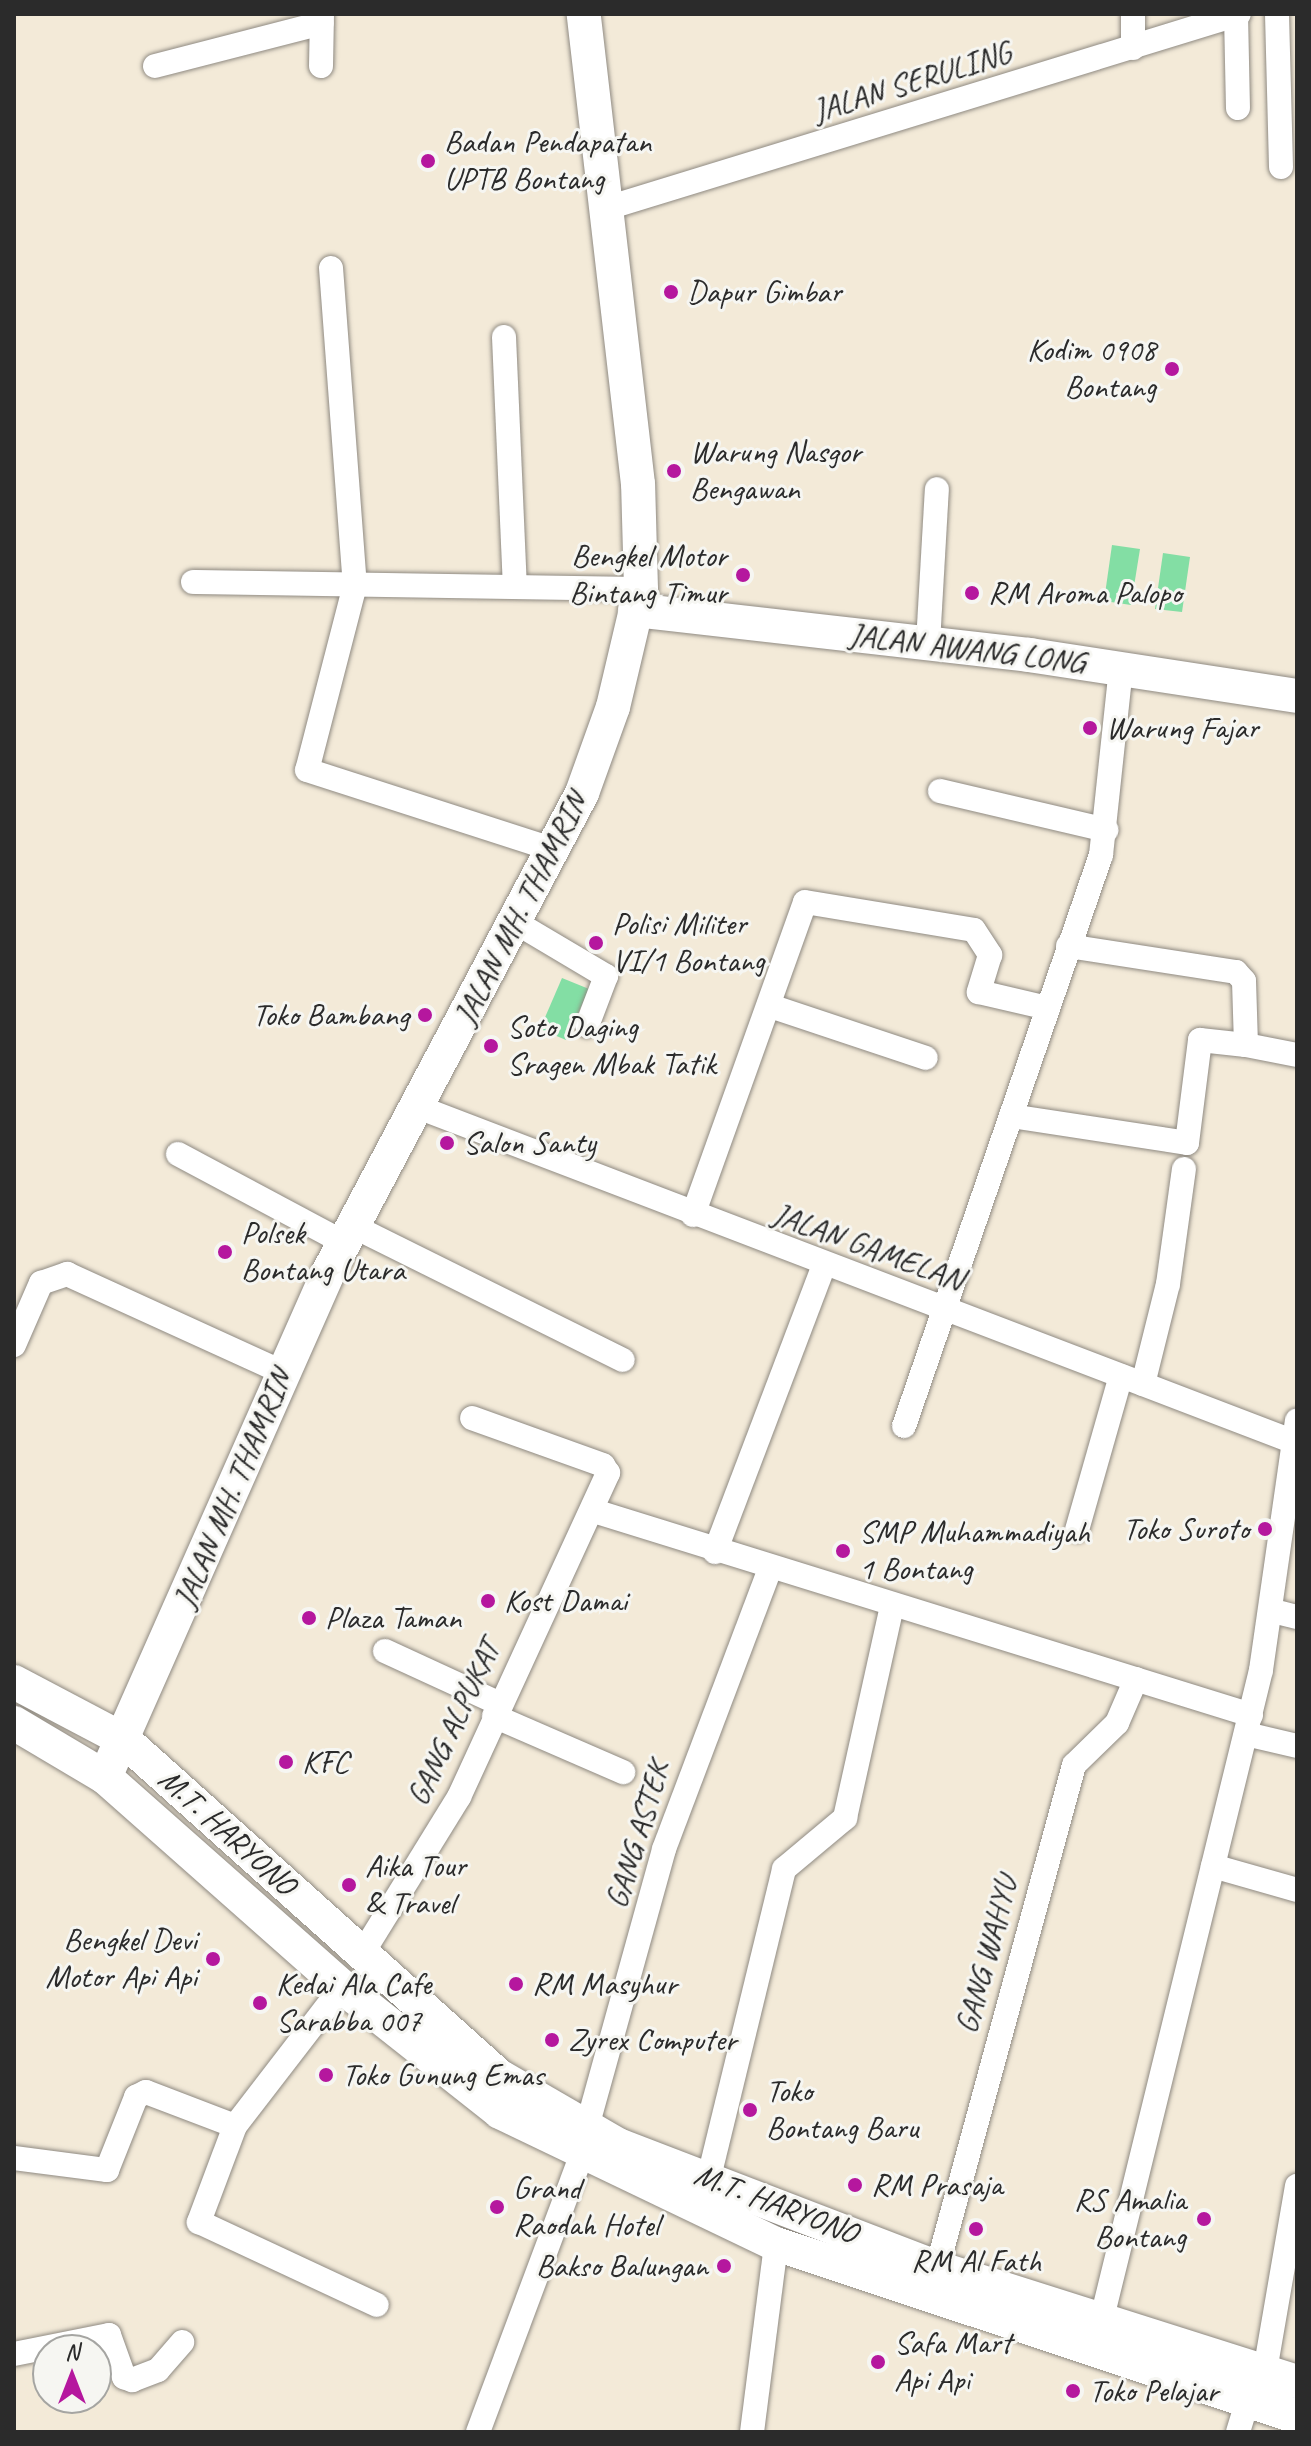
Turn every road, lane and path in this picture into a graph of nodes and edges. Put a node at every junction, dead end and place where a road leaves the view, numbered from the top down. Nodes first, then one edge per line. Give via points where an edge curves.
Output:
1 (584, 14) edge
2 (1133, 14) edge
3 (1238, 14) edge
4 (1277, 14) edge
5 (322, 18) edge
6 (1133, 48) junction
7 (155, 66) dead end
8 (321, 66) dead end
9 (1238, 108) dead end
10 (1281, 167) dead end
11 (604, 209) junction
12 (331, 268) dead end
13 (504, 337) dead end
14 (937, 489) dead end
15 (193, 582) dead end
16 (355, 585) junction
17 (515, 587) junction
18 (638, 600) junction
19 (928, 643) junction
20 (1121, 669) junction
21 (1297, 696) edge
22 (940, 791) dead end
23 (1106, 830) junction
24 (552, 849) junction
25 (515, 922) junction
26 (1068, 946) junction
27 (770, 1006) junction
28 (1048, 1008) junction
29 (587, 1026) dead end
30 (1246, 1045) junction
31 (1297, 1055) edge
32 (926, 1058) dead end
33 (418, 1107) junction
34 (1011, 1116) junction
35 (178, 1154) dead end
36 (1184, 1169) dead end
37 (693, 1215) junction
38 (348, 1234) junction
39 (823, 1268) junction
40 (945, 1309) junction
41 (14, 1345) edge
42 (623, 1360) dead end
43 (282, 1372) junction
44 (1132, 1380) junction
45 (472, 1418) dead end
46 (904, 1426) dead end
47 (1296, 1436) edge
48 (594, 1511) junction
49 (1077, 1530) dead end
50 (715, 1552) junction
51 (770, 1568) junction
52 (892, 1606) junction
53 (1273, 1611) junction
54 (1297, 1617) edge
55 (385, 1651) dead end
56 (1136, 1679) junction
57 (14, 1682) edge
58 (497, 1710) junction
59 (14, 1723) edge
60 (1249, 1724) junction
61 (124, 1740) junction
62 (1297, 1746) edge
63 (623, 1772) dead end
64 (105, 1777) junction
65 (1213, 1866) junction
66 (1297, 1890) edge
67 (362, 1954) junction
68 (342, 1987) junction
69 (235, 2126) junction
70 (584, 2141) junction
71 (14, 2158) edge
72 (709, 2177) junction
73 (1297, 2186) edge
74 (776, 2244) junction
75 (932, 2283) junction
76 (377, 2305) dead end
77 (1101, 2322) junction
78 (182, 2342) dead end
79 (14, 2354) edge
80 (1265, 2371) junction
81 (1297, 2382) edge
82 (1243, 2417) edge
83 (1297, 2417) edge
84 (478, 2432) edge
85 (752, 2432) edge

1 - 11 main road, JALAN MH. THAMRIN
2 - 6 street
3 - 6 street, JALAN SERULING
3 - 9 street
4 - 10 street
5 - 7 street
5 - 8 street
6 - 11 street, JALAN SERULING
11 - 18 main road, JALAN MH. THAMRIN via 632,403
12 - 16 street
13 - 17 street
14 - 19 street
15 - 16 street
16 - 17 street
16 - 24 street via 307,770
17 - 18 street
18 - 19 main road, JALAN AWANG LONG
18 - 24 main road, JALAN MH. THAMRIN via 597,755
19 - 20 main road, JALAN AWANG LONG
20 - 21 main road, JALAN AWANG LONG
20 - 23 street
22 - 23 street
23 - 26 street
24 - 25 main road, JALAN MH. THAMRIN
25 - 29 street via 606,976
25 - 33 main road, JALAN MH. THAMRIN
26 - 28 street
26 - 30 street via 1236,972 1244,981
27 - 28 street via 799,909 812,899 974,930 990,955 979,992
27 - 32 street
27 - 37 street
28 - 34 street
30 - 31 street
30 - 34 street via 1200,1040 1187,1143
33 - 37 street, JALAN GAMELAN
33 - 38 main road, JALAN MH. THAMRIN
34 - 40 street
35 - 38 street
36 - 44 street via 1168,1284
37 - 39 street, JALAN GAMELAN
38 - 42 street
38 - 43 main road, JALAN MH. THAMRIN
39 - 40 street, JALAN GAMELAN
39 - 50 street
40 - 44 street, JALAN GAMELAN
40 - 46 street
41 - 43 street via 41,1283 67,1274
43 - 61 main road, JALAN MH. THAMRIN
44 - 47 street, JALAN GAMELAN
44 - 49 street
45 - 48 street, GANG ALPUKAT via 603,1465 608,1473
47 - 53 street
48 - 50 street
48 - 58 street, GANG ALPUKAT
50 - 51 street
51 - 52 street
51 - 70 street, GANG ASTEK via 664,1849
52 - 56 street
52 - 72 street via 845,1818 784,1869
53 - 54 street
53 - 60 street
55 - 58 street
56 - 60 street
56 - 75 street, GANG WAHYU via 1117,1723 1074,1765
57 - 61 main road, M.T. HARYONO
58 - 63 street
58 - 67 street, GANG ALPUKAT via 445,1824
59 - 64 main road, M.T. HARYONO
60 - 62 street
60 - 65 street
61 - 64 main road, JALAN MH. THAMRIN
61 - 67 main road, M.T. HARYONO
64 - 68 main road, M.T. HARYONO
65 - 66 street
65 - 77 street
67 - 70 main road, M.T. HARYONO via 499,2076
68 - 69 street
68 - 70 main road, M.T. HARYONO via 500,2112
69 - 71 street via 146,2092 136,2097 107,2170
69 - 76 street via 199,2222
70 - 72 main road, M.T. HARYONO
70 - 74 main road, M.T. HARYONO
70 - 84 street, GANG ASTEK
72 - 75 main road, M.T. HARYONO
73 - 80 street
74 - 75 main road, M.T. HARYONO
74 - 85 street
75 - 77 main road, M.T. HARYONO
75 - 82 main road, M.T. HARYONO
77 - 80 main road, M.T. HARYONO
78 - 79 street via 158,2370 132,2380 124,2377 109,2335
80 - 81 main road, M.T. HARYONO
82 - 83 main road, M.T. HARYONO

